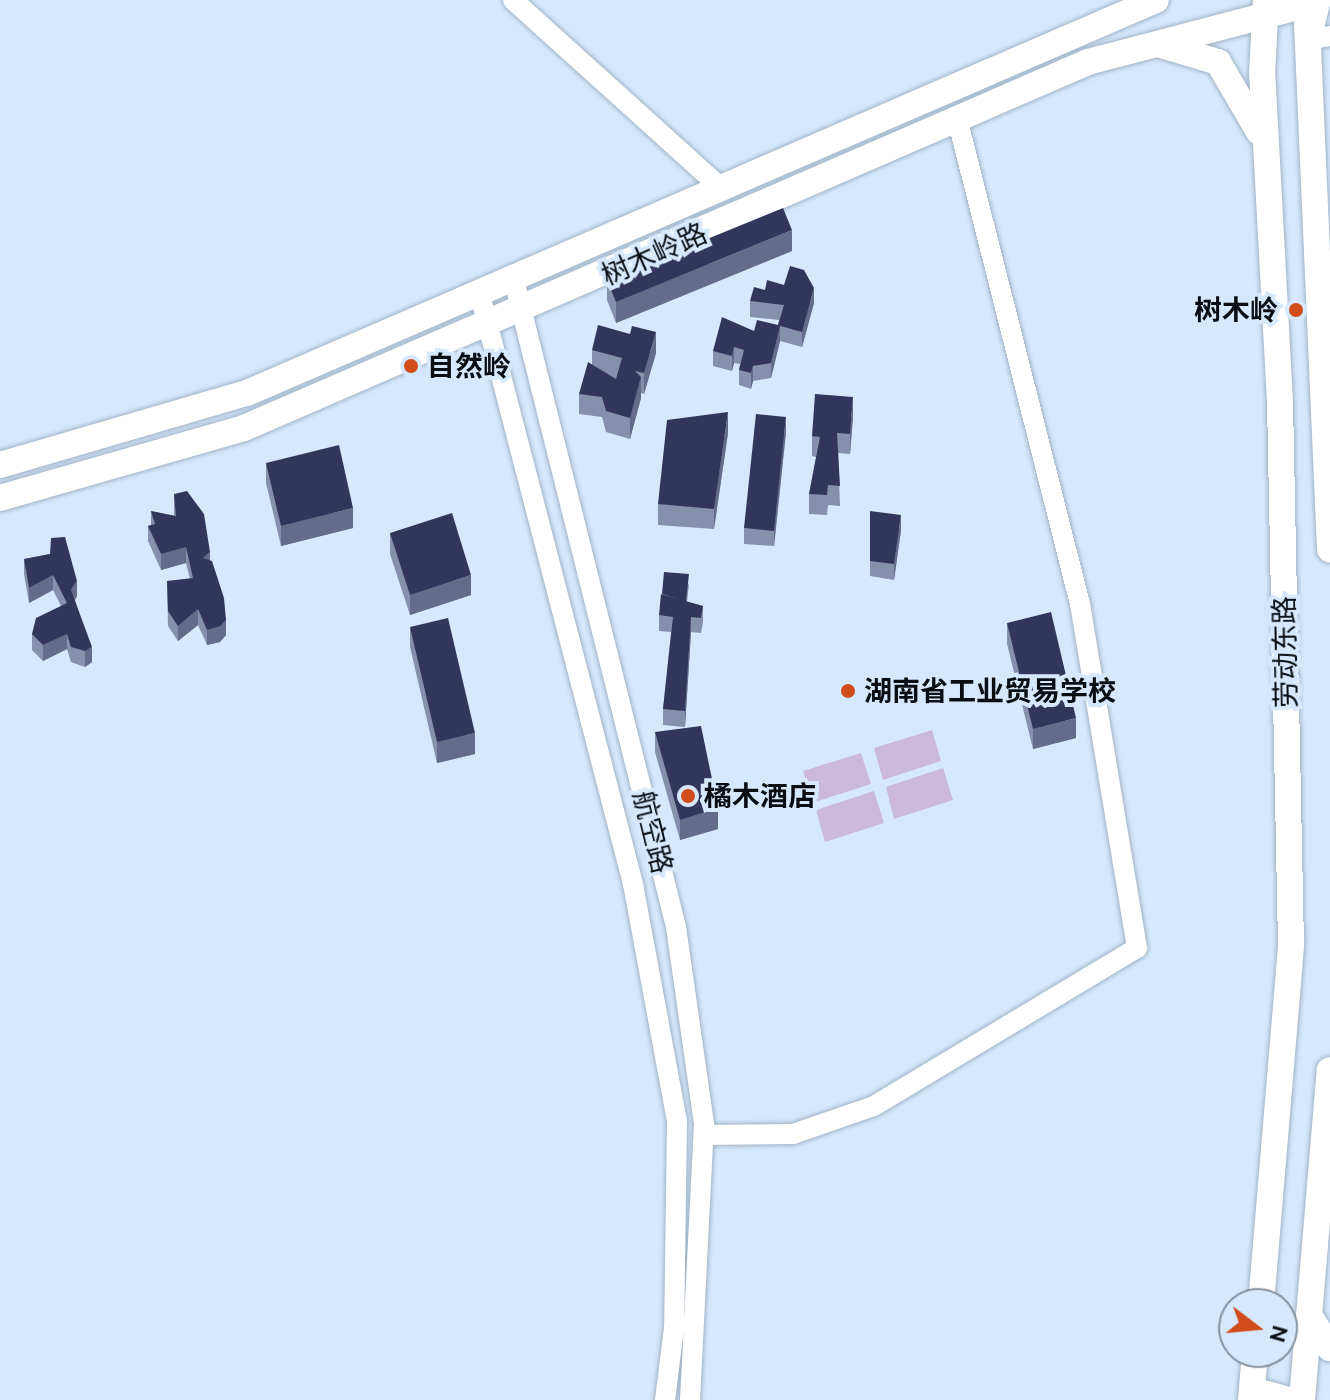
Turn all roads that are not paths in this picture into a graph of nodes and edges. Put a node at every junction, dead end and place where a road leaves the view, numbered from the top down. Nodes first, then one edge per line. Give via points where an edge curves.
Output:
1 (513, 0) edge
2 (1156, 0) edge
3 (1311, 2) edge
4 (1266, 6) edge
5 (1320, 38) edge
6 (1150, 43) junction
7 (958, 122) junction
8 (1266, 147) junction
9 (721, 188) junction
10 (513, 276) junction
11 (479, 291) junction
12 (522, 311) junction
13 (488, 325) junction
14 (0, 465) edge
15 (0, 498) edge
16 (1330, 549) edge
17 (1330, 1070) edge
18 (677, 1121) junction
19 (704, 1130) junction
20 (1262, 1288) edge
21 (1309, 1315) junction
22 (1330, 1348) edge
23 (1254, 1368) edge
24 (1251, 1395) edge
25 (686, 1399) edge
26 (665, 1400) edge
27 (1290, 1400) edge
28 (1302, 1400) edge

1 - 9 street, 树木岭路
2 - 9 main road, 树木岭路
3 - 4 main road, 树木岭路
3 - 5 main road
4 - 6 main road, 树木岭路
4 - 8 main road, 劳动东路
5 - 16 main road
6 - 7 main road, 树木岭路 via 1088,62
6 - 8 main road via 1218,62
7 - 12 main road, 树木岭路
7 - 19 street via 1080,604 1137,948 874,1106 793,1134
8 - 20 main road, 劳动东路 via 1280,402 1291,945
9 - 10 main road, 树木岭路
10 - 11 main road, 树木岭路
10 - 12 street, 航空路
11 - 13 street, 航空路
11 - 14 main road, 树木岭路 via 218,404
12 - 13 main road, 树木岭路
12 - 19 street, 航空路 via 676,927
13 - 15 main road, 树木岭路 via 244,428
13 - 18 street, 航空路 via 633,884
17 - 21 main road
18 - 19 street
18 - 26 street, 航空路 via 674,1328
19 - 25 street, 航空路
21 - 22 main road
21 - 28 main road
23 - 24 main road
24 - 27 main road

